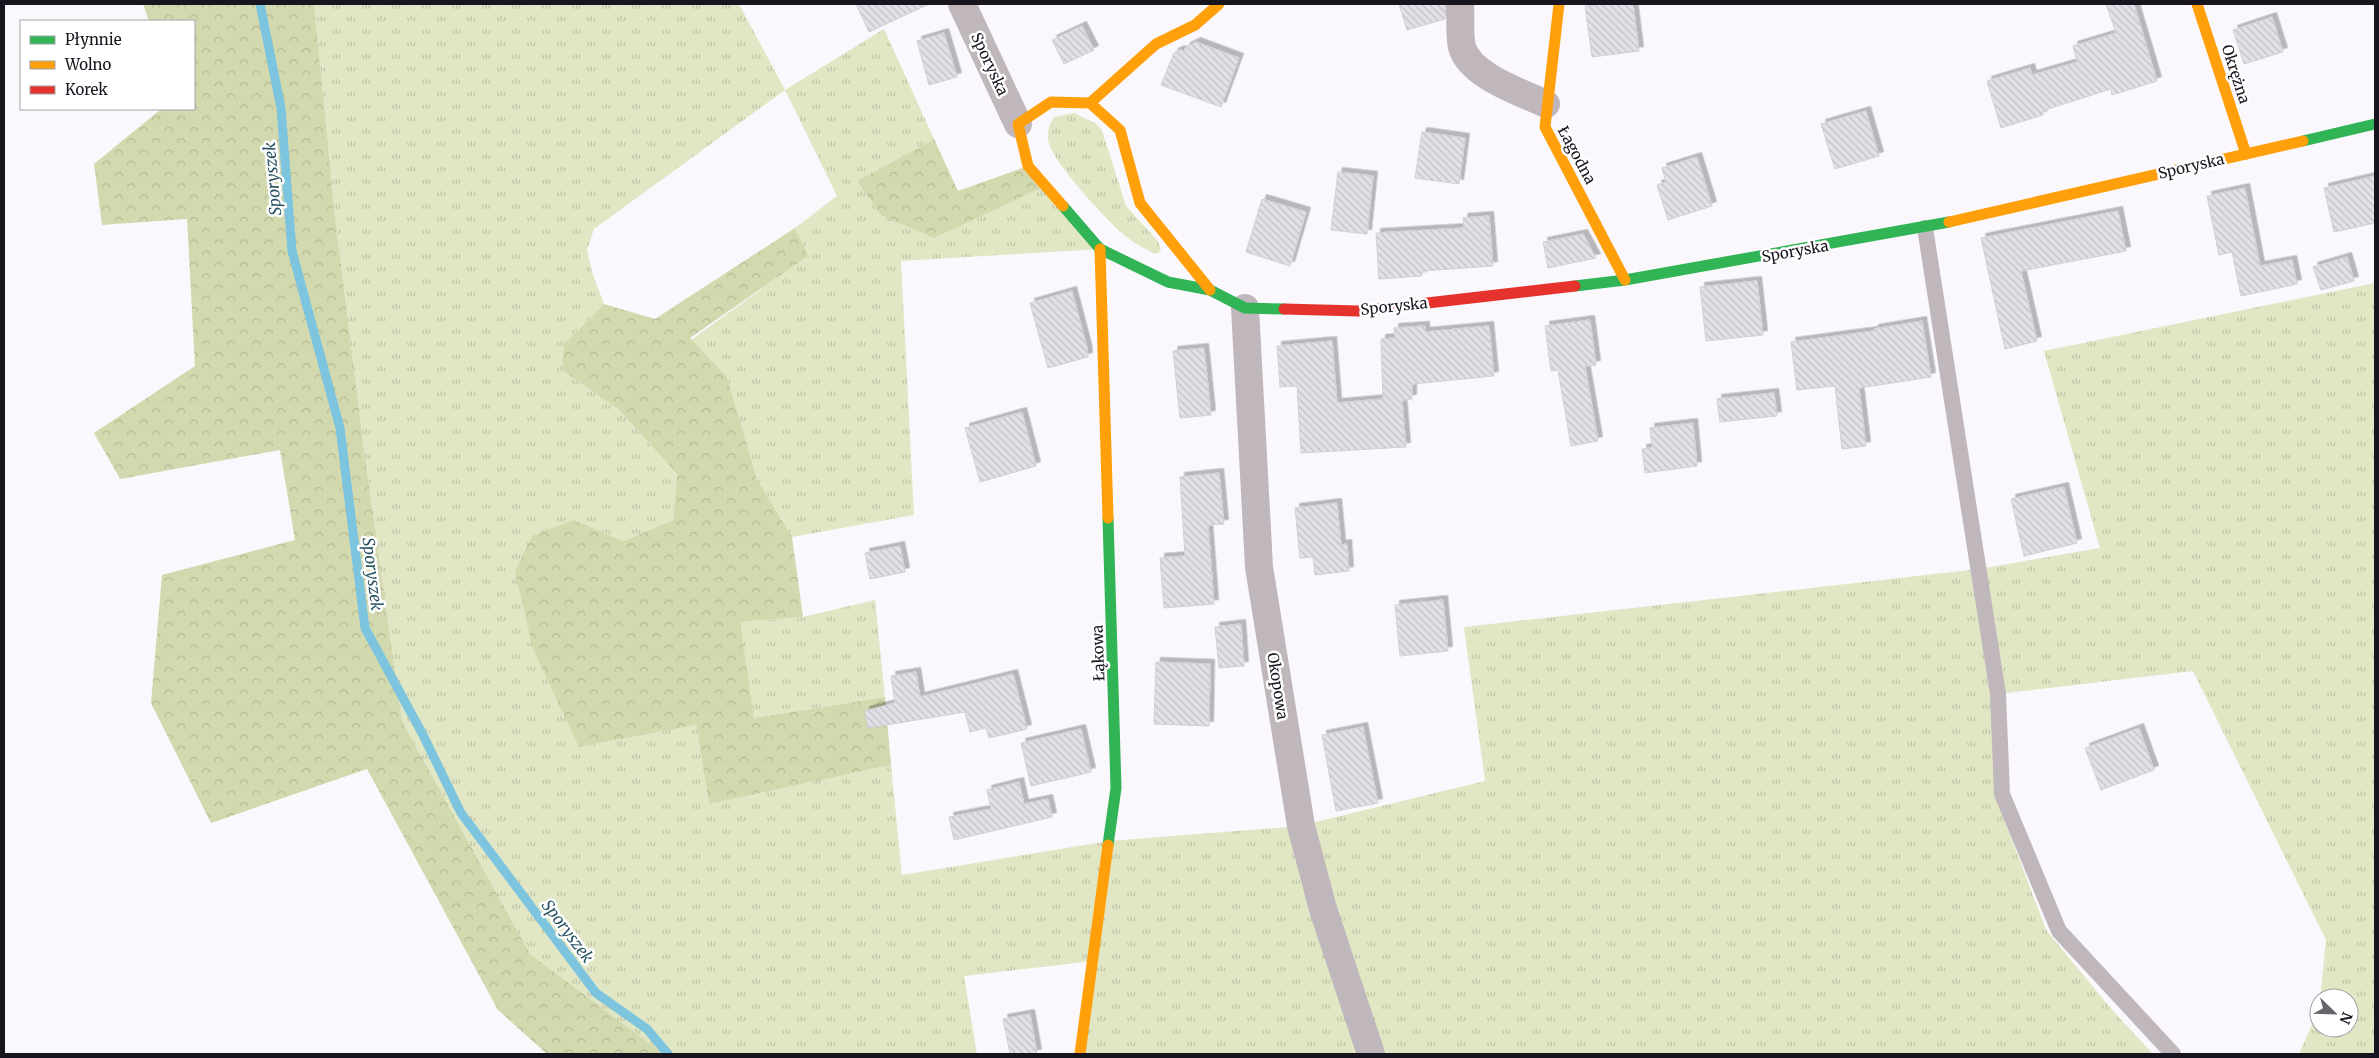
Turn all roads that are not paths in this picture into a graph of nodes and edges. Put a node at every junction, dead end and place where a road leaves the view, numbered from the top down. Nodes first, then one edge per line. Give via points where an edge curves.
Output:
1 (962, 4) edge
2 (1220, 4) edge
3 (1460, 4) edge
4 (1559, 4) edge
5 (2198, 4) edge
6 (1090, 103) junction
7 (1546, 104) junction
8 (1018, 124) junction
9 (2375, 124) edge
10 (2246, 154) junction
11 (1925, 228) junction
12 (1100, 249) junction
13 (1625, 280) junction
14 (1210, 290) junction
15 (1245, 308) junction
16 (1080, 1054) edge
17 (1371, 1054) edge
18 (2173, 1054) edge

1 - 8 street, Sporyska
2 - 6 street via 1195,24 1156,44
3 - 7 street via 1462,46 1472,65 1502,84
4 - 7 street, Łagodna
5 - 10 street, Okrężna
6 - 8 street via 1051,102
6 - 14 street, Sporyska via 1120,130 1140,203
7 - 13 street, Łagodna via 1545,127
8 - 12 street, Sporyska via 1028,166
9 - 10 street, Sporyska
10 - 11 street, Sporyska
11 - 13 street, Sporyska
11 - 18 lane via 1998,694 2002,794 2060,930
12 - 14 street, Sporyska via 1168,282
12 - 16 street, Łąkowa via 1116,788
13 - 15 street, Sporyska via 1358,310
14 - 15 street, Sporyska
15 - 17 street, Okopowa via 1259,567 1301,826 1323,909

